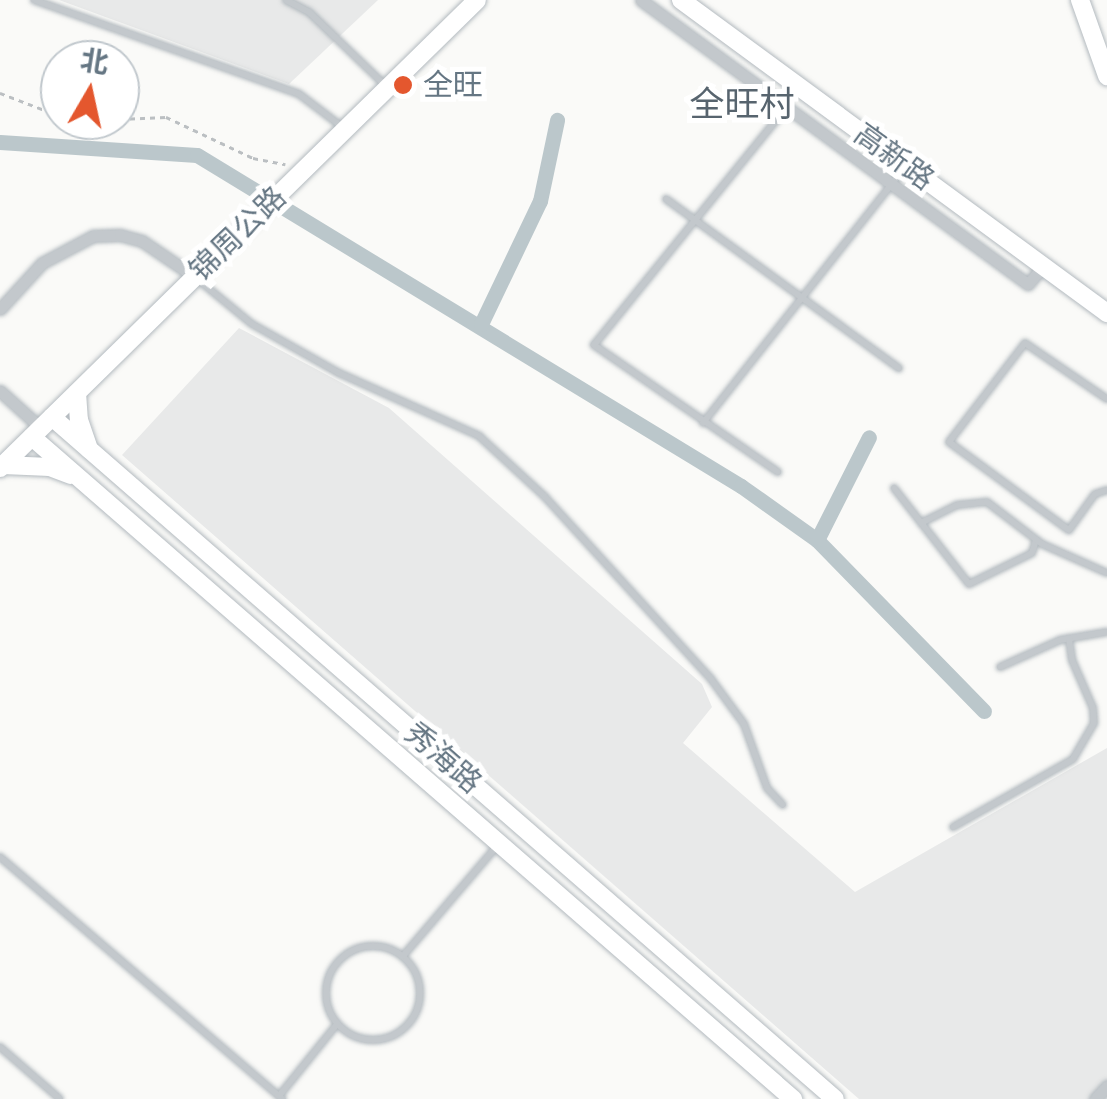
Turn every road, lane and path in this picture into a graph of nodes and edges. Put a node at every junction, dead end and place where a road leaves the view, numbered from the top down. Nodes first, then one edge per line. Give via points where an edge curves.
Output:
1 (34, 0) edge
2 (286, 0) edge
3 (641, 0) edge
4 (681, 0) edge
5 (1080, 0) edge
6 (469, 2) edge
7 (1107, 76) edge
8 (388, 88) junction
9 (0, 93) edge
10 (40, 108) edge
11 (785, 108) junction
12 (140, 118) edge
13 (346, 129) junction
14 (906, 166) junction
15 (301, 172) junction
16 (891, 185) junction
17 (666, 200) dead end
18 (695, 220) junction
19 (1042, 266) junction
20 (195, 277) junction
21 (802, 298) junction
22 (0, 308) edge
23 (1107, 314) edge
24 (899, 368) dead end
25 (0, 392) edge
26 (77, 393) junction
27 (1107, 399) edge
28 (703, 423) junction
29 (42, 427) junction
30 (91, 454) junction
31 (2, 467) edge
32 (778, 472) dead end
33 (78, 477) junction
34 (894, 488) dead end
35 (1107, 490) edge
36 (921, 522) junction
37 (1036, 540) junction
38 (1107, 573) edge
39 (1107, 632) edge
40 (1070, 638) junction
41 (1000, 668) dead end
42 (468, 780) junction
43 (449, 800) junction
44 (783, 805) dead end
45 (953, 827) dead end
46 (499, 843) junction
47 (0, 856) edge
48 (403, 956) junction
49 (338, 1024) junction
50 (0, 1047) edge
51 (1107, 1086) edge
52 (281, 1098) edge
53 (60, 1099) edge
54 (793, 1099) edge
55 (835, 1099) edge
56 (1095, 1099) edge

1 - 13 lane via 299,94
2 - 8 lane via 310,12
3 - 11 street
4 - 14 main road, 高新路
5 - 7 main road
6 - 8 main road, 锦周公路
8 - 13 main road, 锦周公路
9 - 10 path
11 - 16 street
11 - 18 lane
12 - 15 path via 166,117 252,158
13 - 15 main road, 锦周公路
14 - 16 lane
14 - 19 main road, 高新路
15 - 20 main road, 锦周公路
16 - 19 street via 1028,284
16 - 21 lane
17 - 18 lane
18 - 21 lane
18 - 28 lane via 594,345
19 - 23 main road, 高新路
20 - 22 street via 142,240 93,236 42,263
20 - 26 main road, 锦周公路
20 - 44 lane via 252,324 339,373 454,422 492,448 711,679 744,724 768,788
21 - 24 lane
21 - 28 lane
25 - 29 street
26 - 29 main road, 锦周公路
26 - 30 main road
27 - 35 lane via 1024,343 949,442 1069,530 1094,494
28 - 32 lane
29 - 30 main road, 秀海路
29 - 31 main road, 锦周公路
29 - 33 main road, 秀海路
30 - 42 main road, 秀海路
31 - 33 main road via 50,467
33 - 43 main road, 秀海路
34 - 36 lane
36 - 37 lane via 958,504 987,502
36 - 37 lane via 969,584 1032,553
37 - 38 lane
39 - 40 lane
40 - 41 lane
40 - 45 lane via 1094,724 1074,759
42 - 43 street
42 - 55 main road, 秀海路
43 - 46 main road, 秀海路
46 - 48 lane
46 - 54 main road, 秀海路
47 - 52 lane
48 - 49 lane via 389,948 359,948 334,966 326,996
48 - 49 lane via 419,982 416,1012 407,1025 365,1039
49 - 52 lane
50 - 53 lane
51 - 56 street

